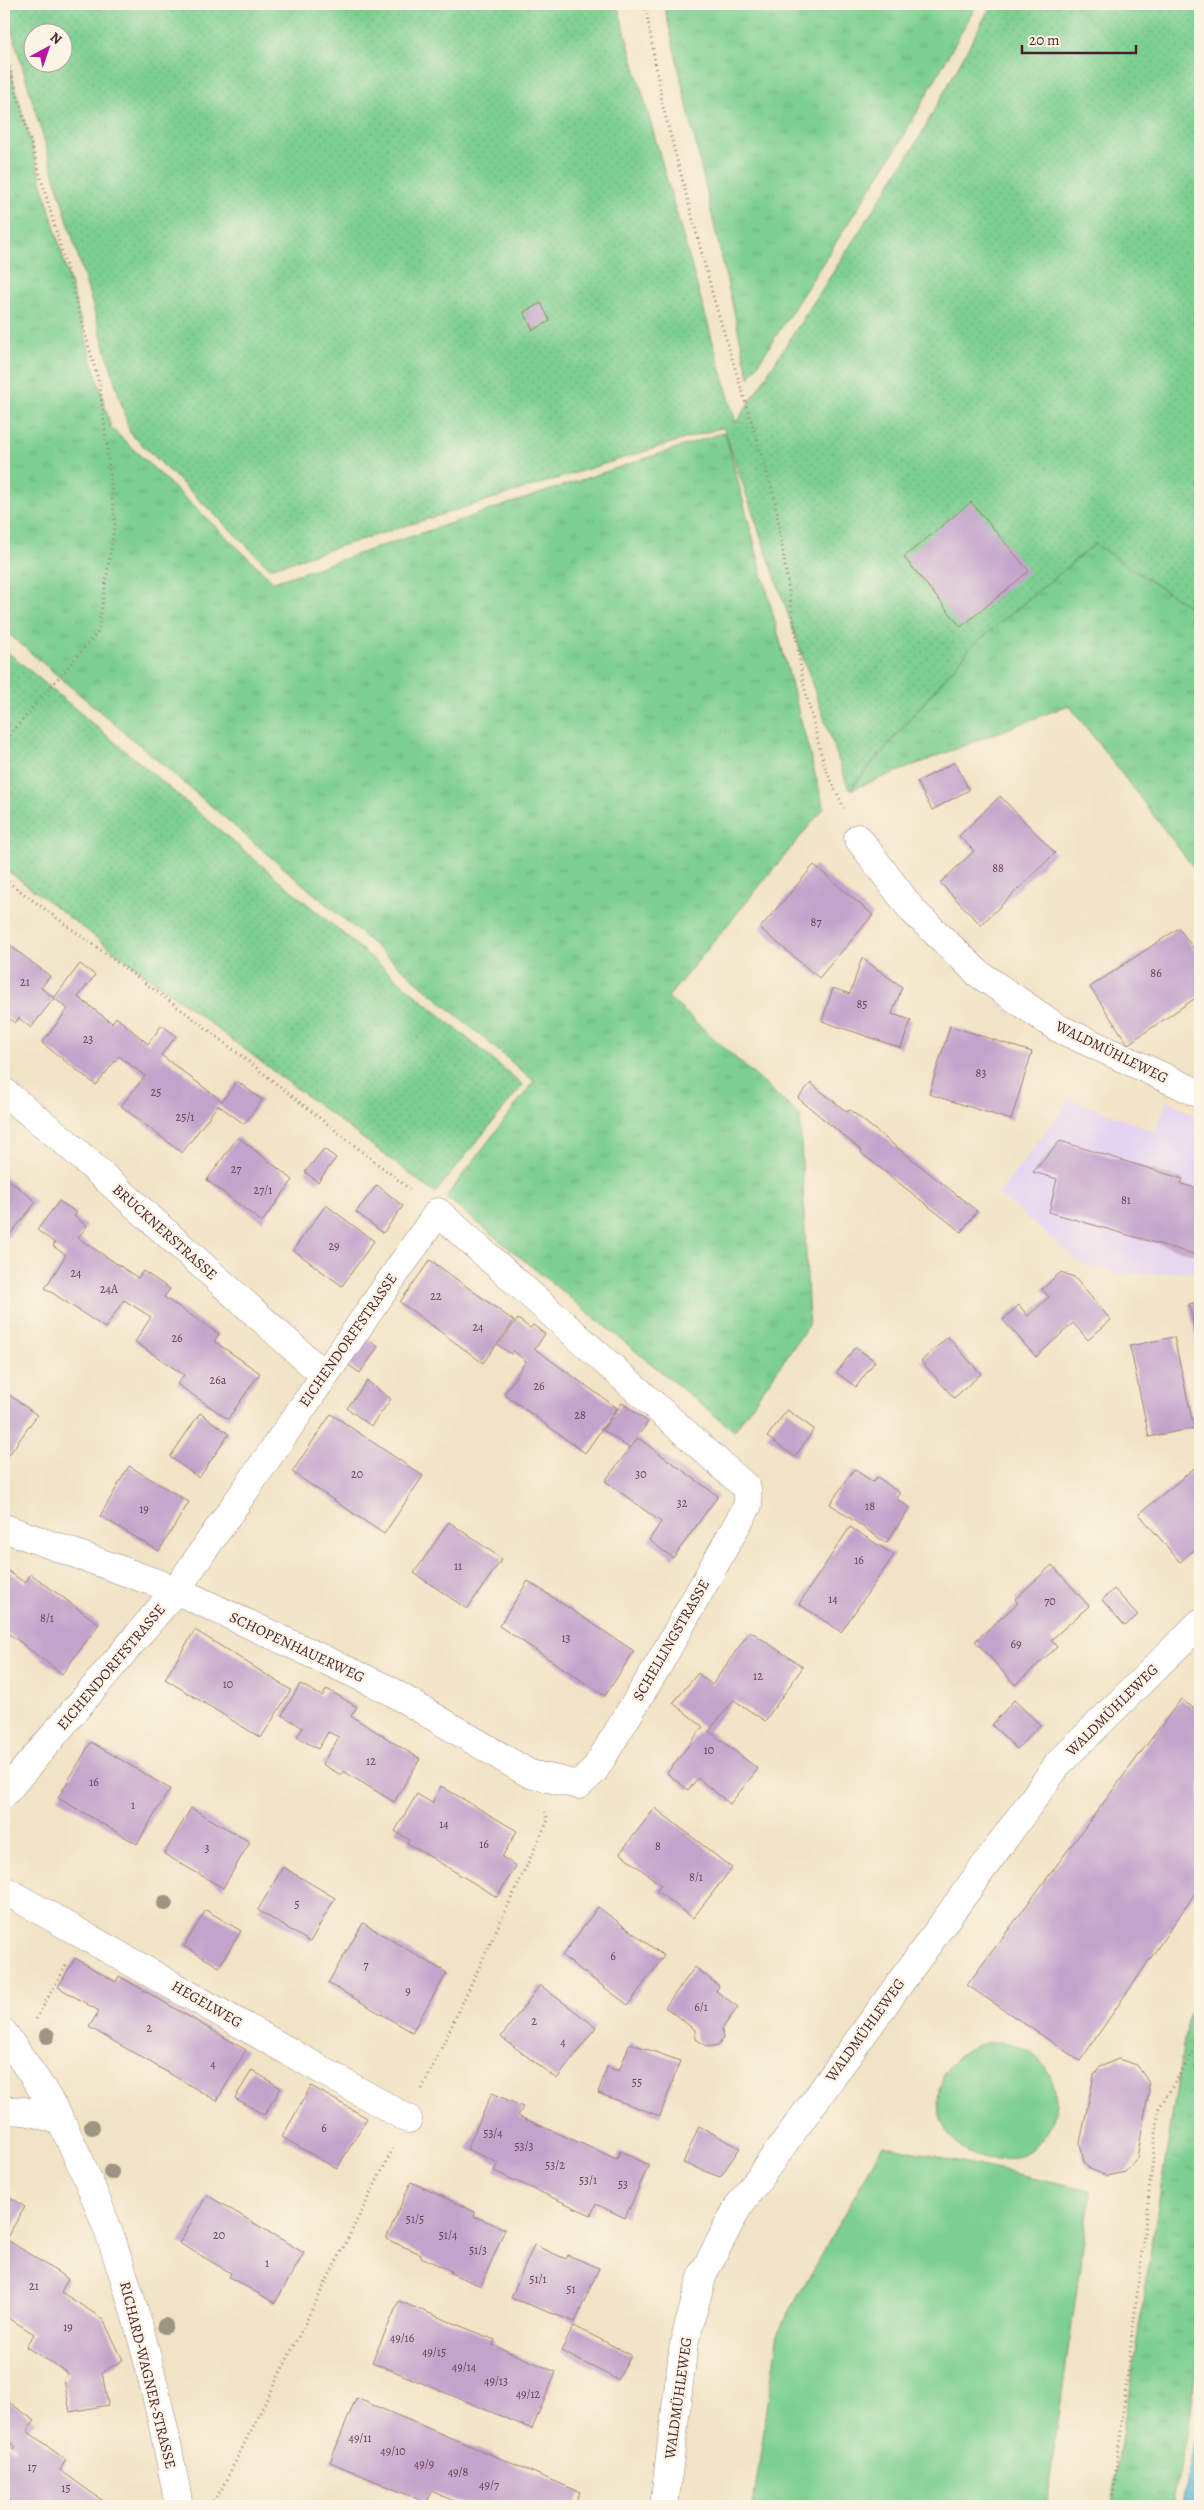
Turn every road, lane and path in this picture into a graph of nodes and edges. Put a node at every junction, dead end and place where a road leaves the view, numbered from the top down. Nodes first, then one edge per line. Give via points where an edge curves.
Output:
1 (645, 4) edge
2 (4, 48) edge
3 (4, 741) edge
4 (858, 838) joint
5 (4, 879) edge
6 (4, 1092) edge
7 (1200, 1094) edge
8 (438, 1212) junction
9 (324, 1375) junction
10 (4, 1528) edge
11 (176, 1590) junction
12 (1200, 1623) edge
13 (579, 1785) joint
14 (4, 1794) edge
15 (4, 1890) edge
16 (84, 1934) junction
17 (41, 2007) dead end
18 (4, 2033) edge
19 (1200, 2042) edge
20 (4, 2112) edge
21 (408, 2119) dead end
22 (61, 2121) junction
23 (179, 2506) edge
24 (664, 2506) edge
25 (1112, 2506) edge

1 - 4 path via 663,107 715,303 774,495 803,681 824,765
2 - 3 path via 100,386 115,522 98,632
4 - 7 street, WALDMÜHLEWEG via 912,910 979,974 1058,1028
5 - 8 path via 206,1028
6 - 9 street, BRUCKNERSTRASSE via 62,1139
8 - 9 street, EICHENDORFFSTRASSE
8 - 13 street, SCHELLINGSTRASSE via 747,1488 748,1505 665,1654 594,1771
9 - 11 street, EICHENDORFFSTRASSE
10 - 11 street, SCHOPENHAUERWEG
11 - 13 street, SCHOPENHAUERWEG via 387,1689 530,1774
11 - 14 street, EICHENDORFFSTRASSE
12 - 24 street, WALDMÜHLEWEG via 1059,1763 738,2207 703,2274 684,2342
15 - 16 street, HEGELWEG
16 - 17 path
16 - 21 street, HEGELWEG
18 - 22 street, RICHARD-WAGNER-STRASSE
19 - 25 path via 1159,2108
20 - 22 street via 34,2113
22 - 23 street, RICHARD-WAGNER-STRASSE via 104,2221 133,2306

